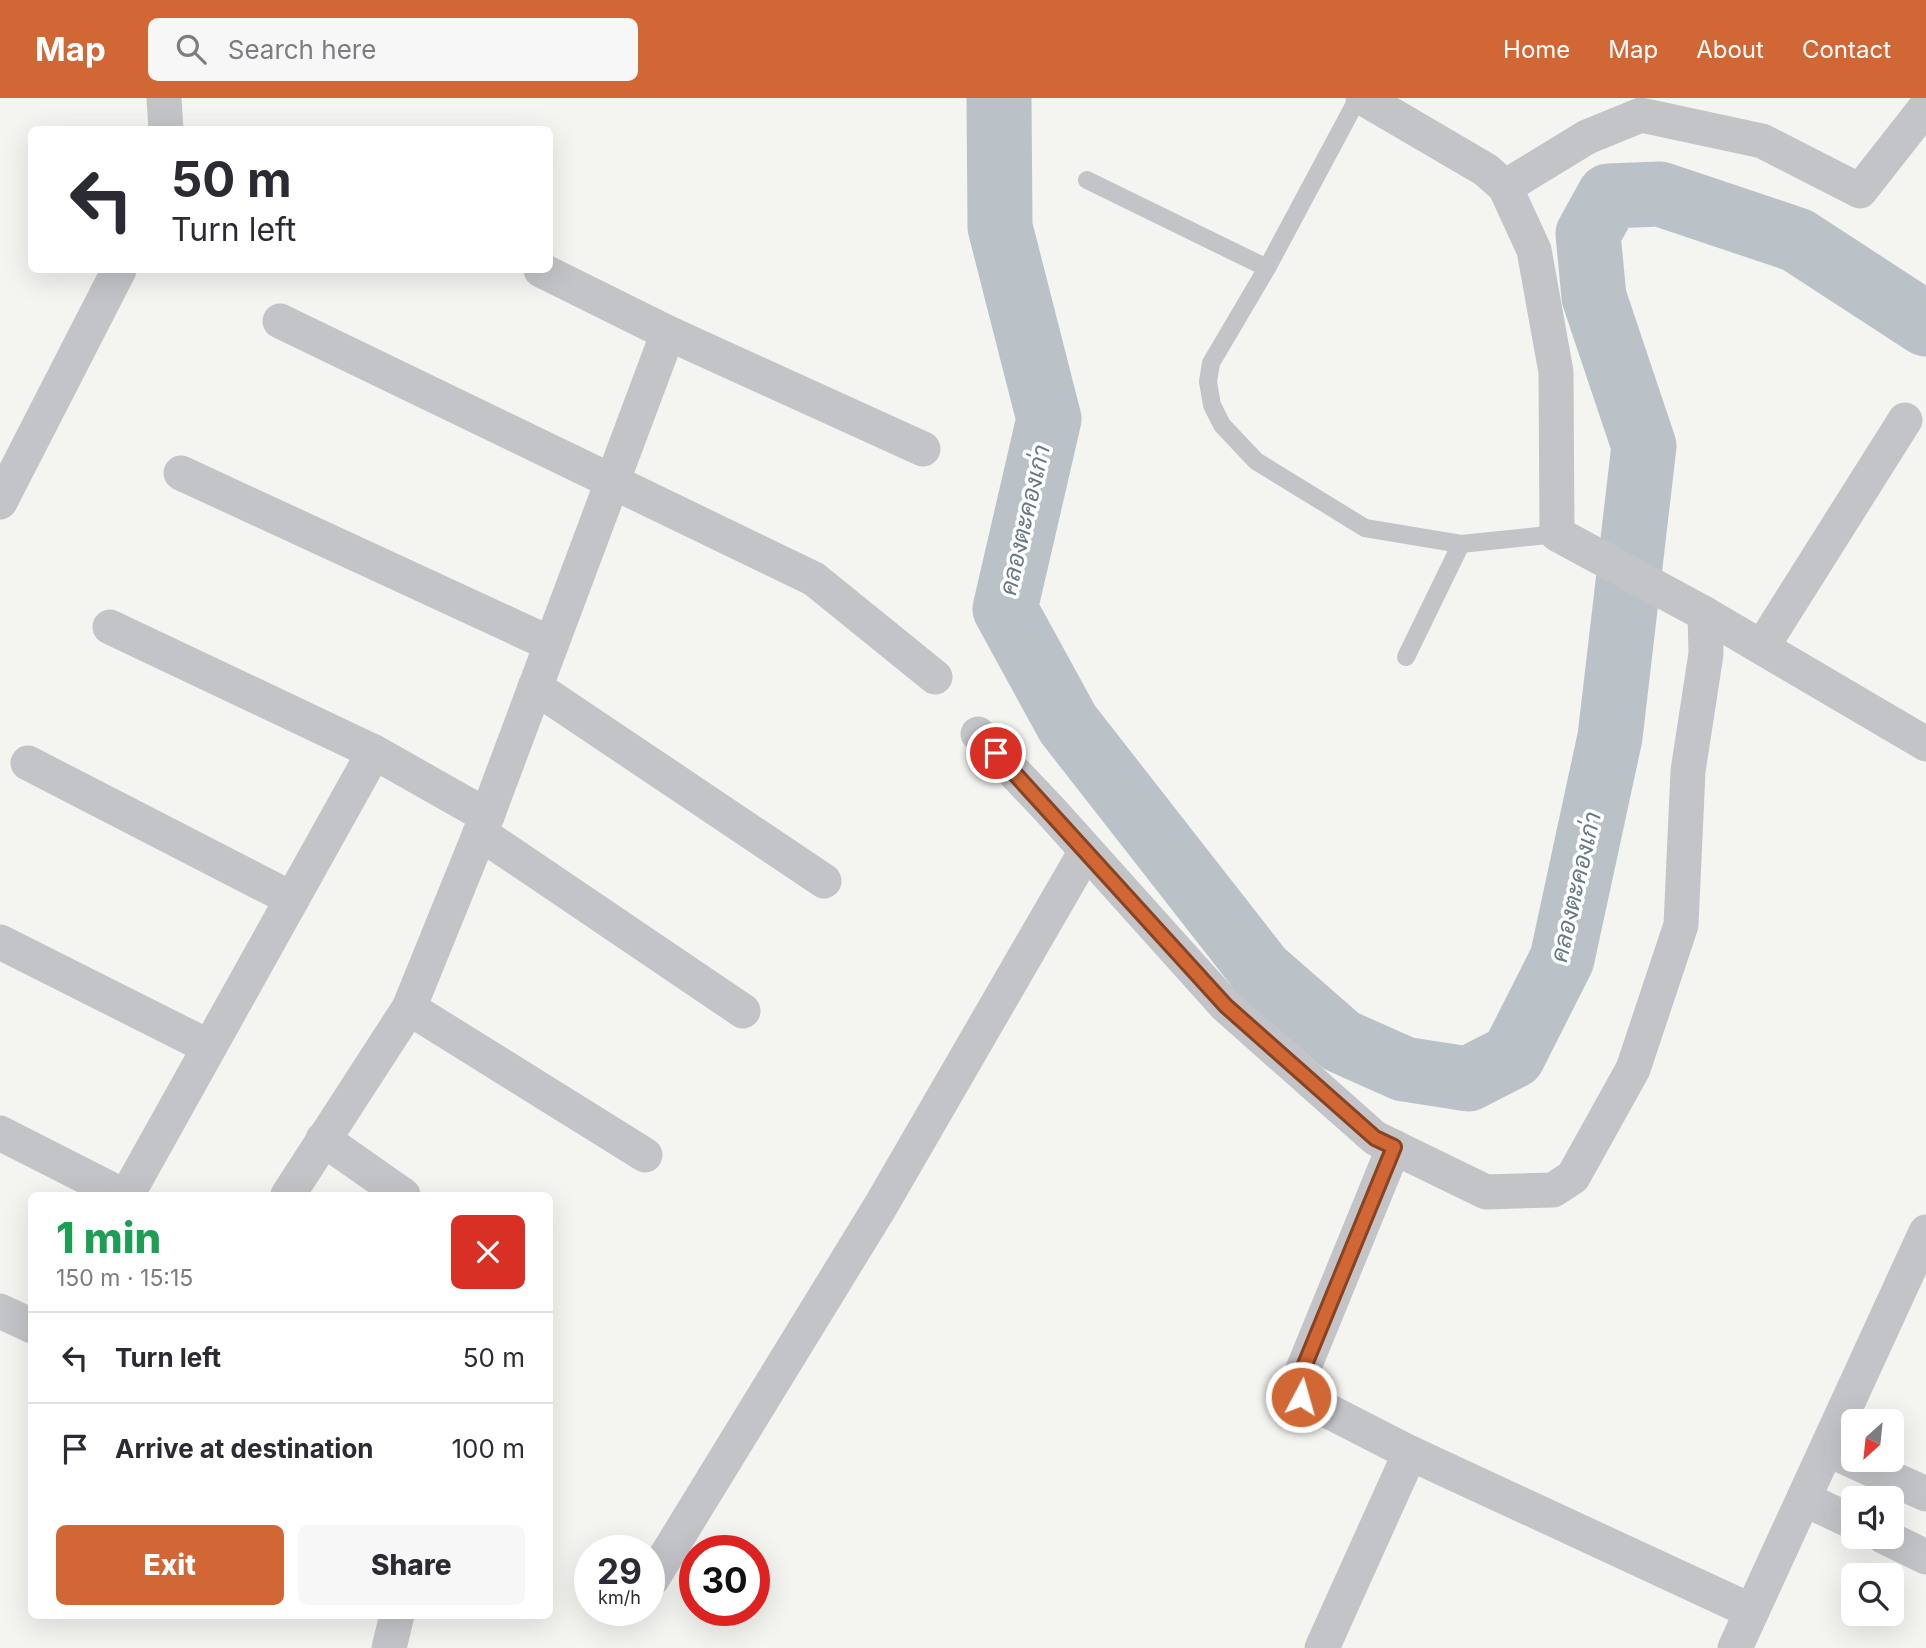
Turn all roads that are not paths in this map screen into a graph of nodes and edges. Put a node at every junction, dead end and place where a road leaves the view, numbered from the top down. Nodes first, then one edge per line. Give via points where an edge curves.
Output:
1 (164, 98) edge
2 (1360, 98) edge
3 (1926, 107) edge
4 (166, 126) edge
5 (1087, 180) dead end
6 (1505, 187) junction
7 (1267, 268) junction
8 (117, 273) edge
9 (547, 273) edge
10 (280, 321) dead end
11 (668, 333) junction
12 (1905, 420) dead end
13 (923, 449) dead end
14 (181, 473) dead end
15 (612, 482) junction
16 (0, 502) edge
17 (1568, 540) junction
18 (1461, 544) junction
19 (1705, 614) junction
20 (110, 627) dead end
21 (551, 644) junction
22 (1762, 647) junction
23 (1406, 657) dead end
24 (935, 677) dead end
25 (535, 687) junction
26 (978, 734) dead end
27 (1926, 744) edge
28 (374, 752) junction
29 (28, 763) dead end
30 (484, 824) junction
31 (1087, 851) junction
32 (824, 881) dead end
33 (292, 899) junction
34 (0, 942) edge
35 (409, 1008) junction
36 (743, 1011) dead end
37 (209, 1047) junction
38 (0, 1133) edge
39 (323, 1139) junction
40 (1394, 1147) junction
41 (645, 1155) dead end
42 (119, 1192) edge
43 (127, 1192) edge
44 (290, 1192) edge
45 (399, 1192) edge
46 (1926, 1232) edge
47 (0, 1311) edge
48 (28, 1324) edge
49 (1827, 1449) junction
50 (1410, 1453) junction
51 (1926, 1494) edge
52 (1804, 1499) junction
53 (1841, 1516) edge
54 (1904, 1546) edge
55 (1926, 1557) edge
56 (665, 1558) edge
57 (1751, 1611) junction
58 (396, 1619) edge
59 (389, 1648) edge
60 (1322, 1648) edge
61 (1735, 1648) edge

1 - 4 street
2 - 6 street via 1486,170
2 - 7 lane
3 - 6 street via 1860,191 1762,141 1641,115 1587,137
5 - 7 lane
6 - 17 street via 1534,250 1556,372
7 - 18 lane via 1211,363 1212,405 1222,425 1256,461 1365,528
8 - 16 street
9 - 11 street
10 - 15 street
11 - 13 street
11 - 15 street
12 - 22 street
14 - 21 street
15 - 21 street
15 - 24 street via 814,579
17 - 18 lane
17 - 19 street
18 - 23 lane
19 - 22 street
19 - 40 street via 1706,654 1688,771 1681,925 1633,1069 1573,1177 1553,1190 1486,1192
20 - 28 street
21 - 25 street
22 - 27 street
25 - 30 street
25 - 32 street
26 - 31 street
28 - 30 street
28 - 33 street
29 - 33 street
30 - 35 street
30 - 36 street
31 - 40 street via 1226,1006 1375,1138
31 - 56 street via 880,1207
33 - 37 street
34 - 37 street
35 - 39 street
35 - 41 street
37 - 43 street
38 - 42 street
39 - 44 street
39 - 45 street
40 - 50 street via 1297,1384 1301,1397
46 - 49 street
47 - 48 street
49 - 51 street
49 - 52 street
50 - 57 street
50 - 60 street
52 - 53 street
52 - 57 street
54 - 55 street
57 - 61 street
58 - 59 street

